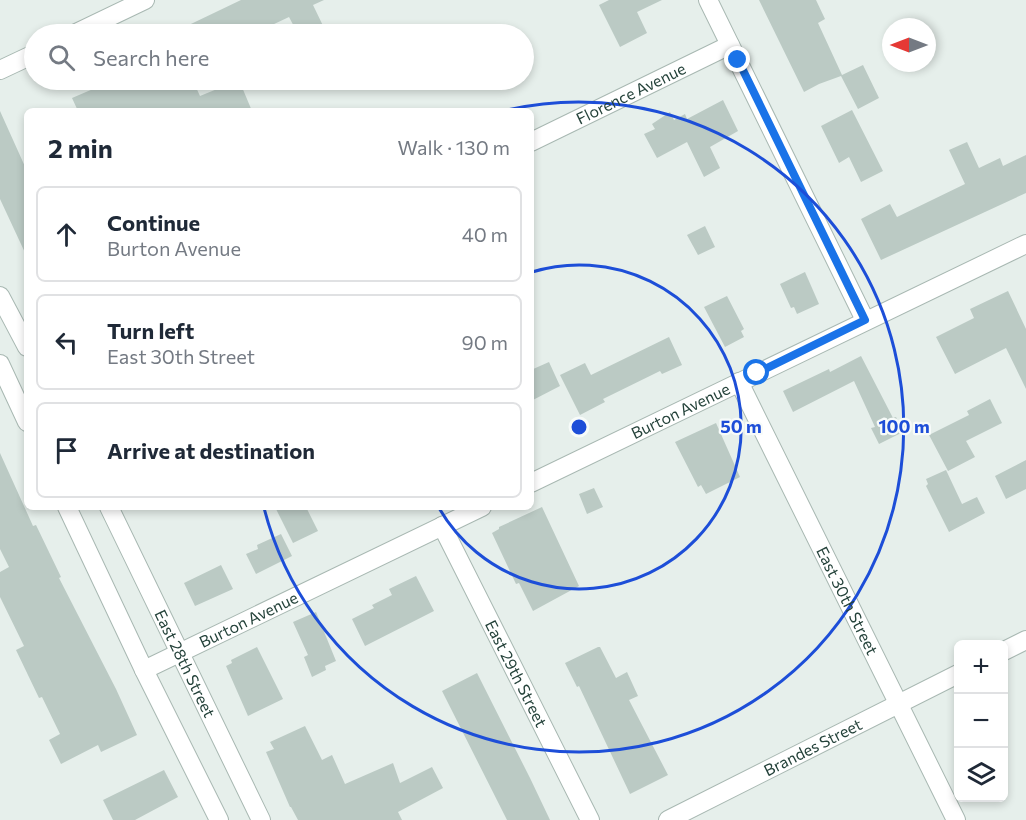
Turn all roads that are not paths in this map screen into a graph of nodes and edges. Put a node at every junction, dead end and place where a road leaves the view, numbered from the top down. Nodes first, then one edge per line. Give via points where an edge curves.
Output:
1 (145, 0) edge
2 (708, 0) edge
3 (95, 24) edge
4 (730, 45) junction
5 (24, 59) edge
6 (0, 70) edge
7 (534, 141) edge
8 (1026, 244) edge
9 (0, 296) edge
10 (865, 320) junction
11 (24, 341) edge
12 (0, 364) edge
13 (739, 382) junction
14 (24, 416) edge
15 (534, 482) edge
16 (68, 510) edge
17 (110, 510) edge
18 (476, 510) edge
19 (442, 526) junction
20 (1026, 640) edge
21 (1008, 649) edge
22 (179, 654) junction
23 (144, 670) junction
24 (954, 676) edge
25 (898, 704) junction
26 (219, 820) edge
27 (261, 820) edge
28 (590, 820) edge
29 (668, 820) edge
30 (956, 820) edge

1 - 3 street
2 - 4 street
4 - 7 street, Florence Avenue
4 - 10 street
5 - 6 street
8 - 10 street, Burton Avenue
9 - 11 street
10 - 13 street, Burton Avenue
12 - 14 street
13 - 15 street, Burton Avenue
13 - 25 street, East 30th Street
16 - 23 street
17 - 22 street, East 28th Street
18 - 19 street, Burton Avenue
19 - 22 street, Burton Avenue
19 - 28 street, East 29th Street
20 - 21 street
22 - 23 street, Burton Avenue
22 - 27 street, East 28th Street
23 - 26 street
24 - 25 street, Brandes Street
25 - 29 street, Brandes Street
25 - 30 street, East 30th Street

